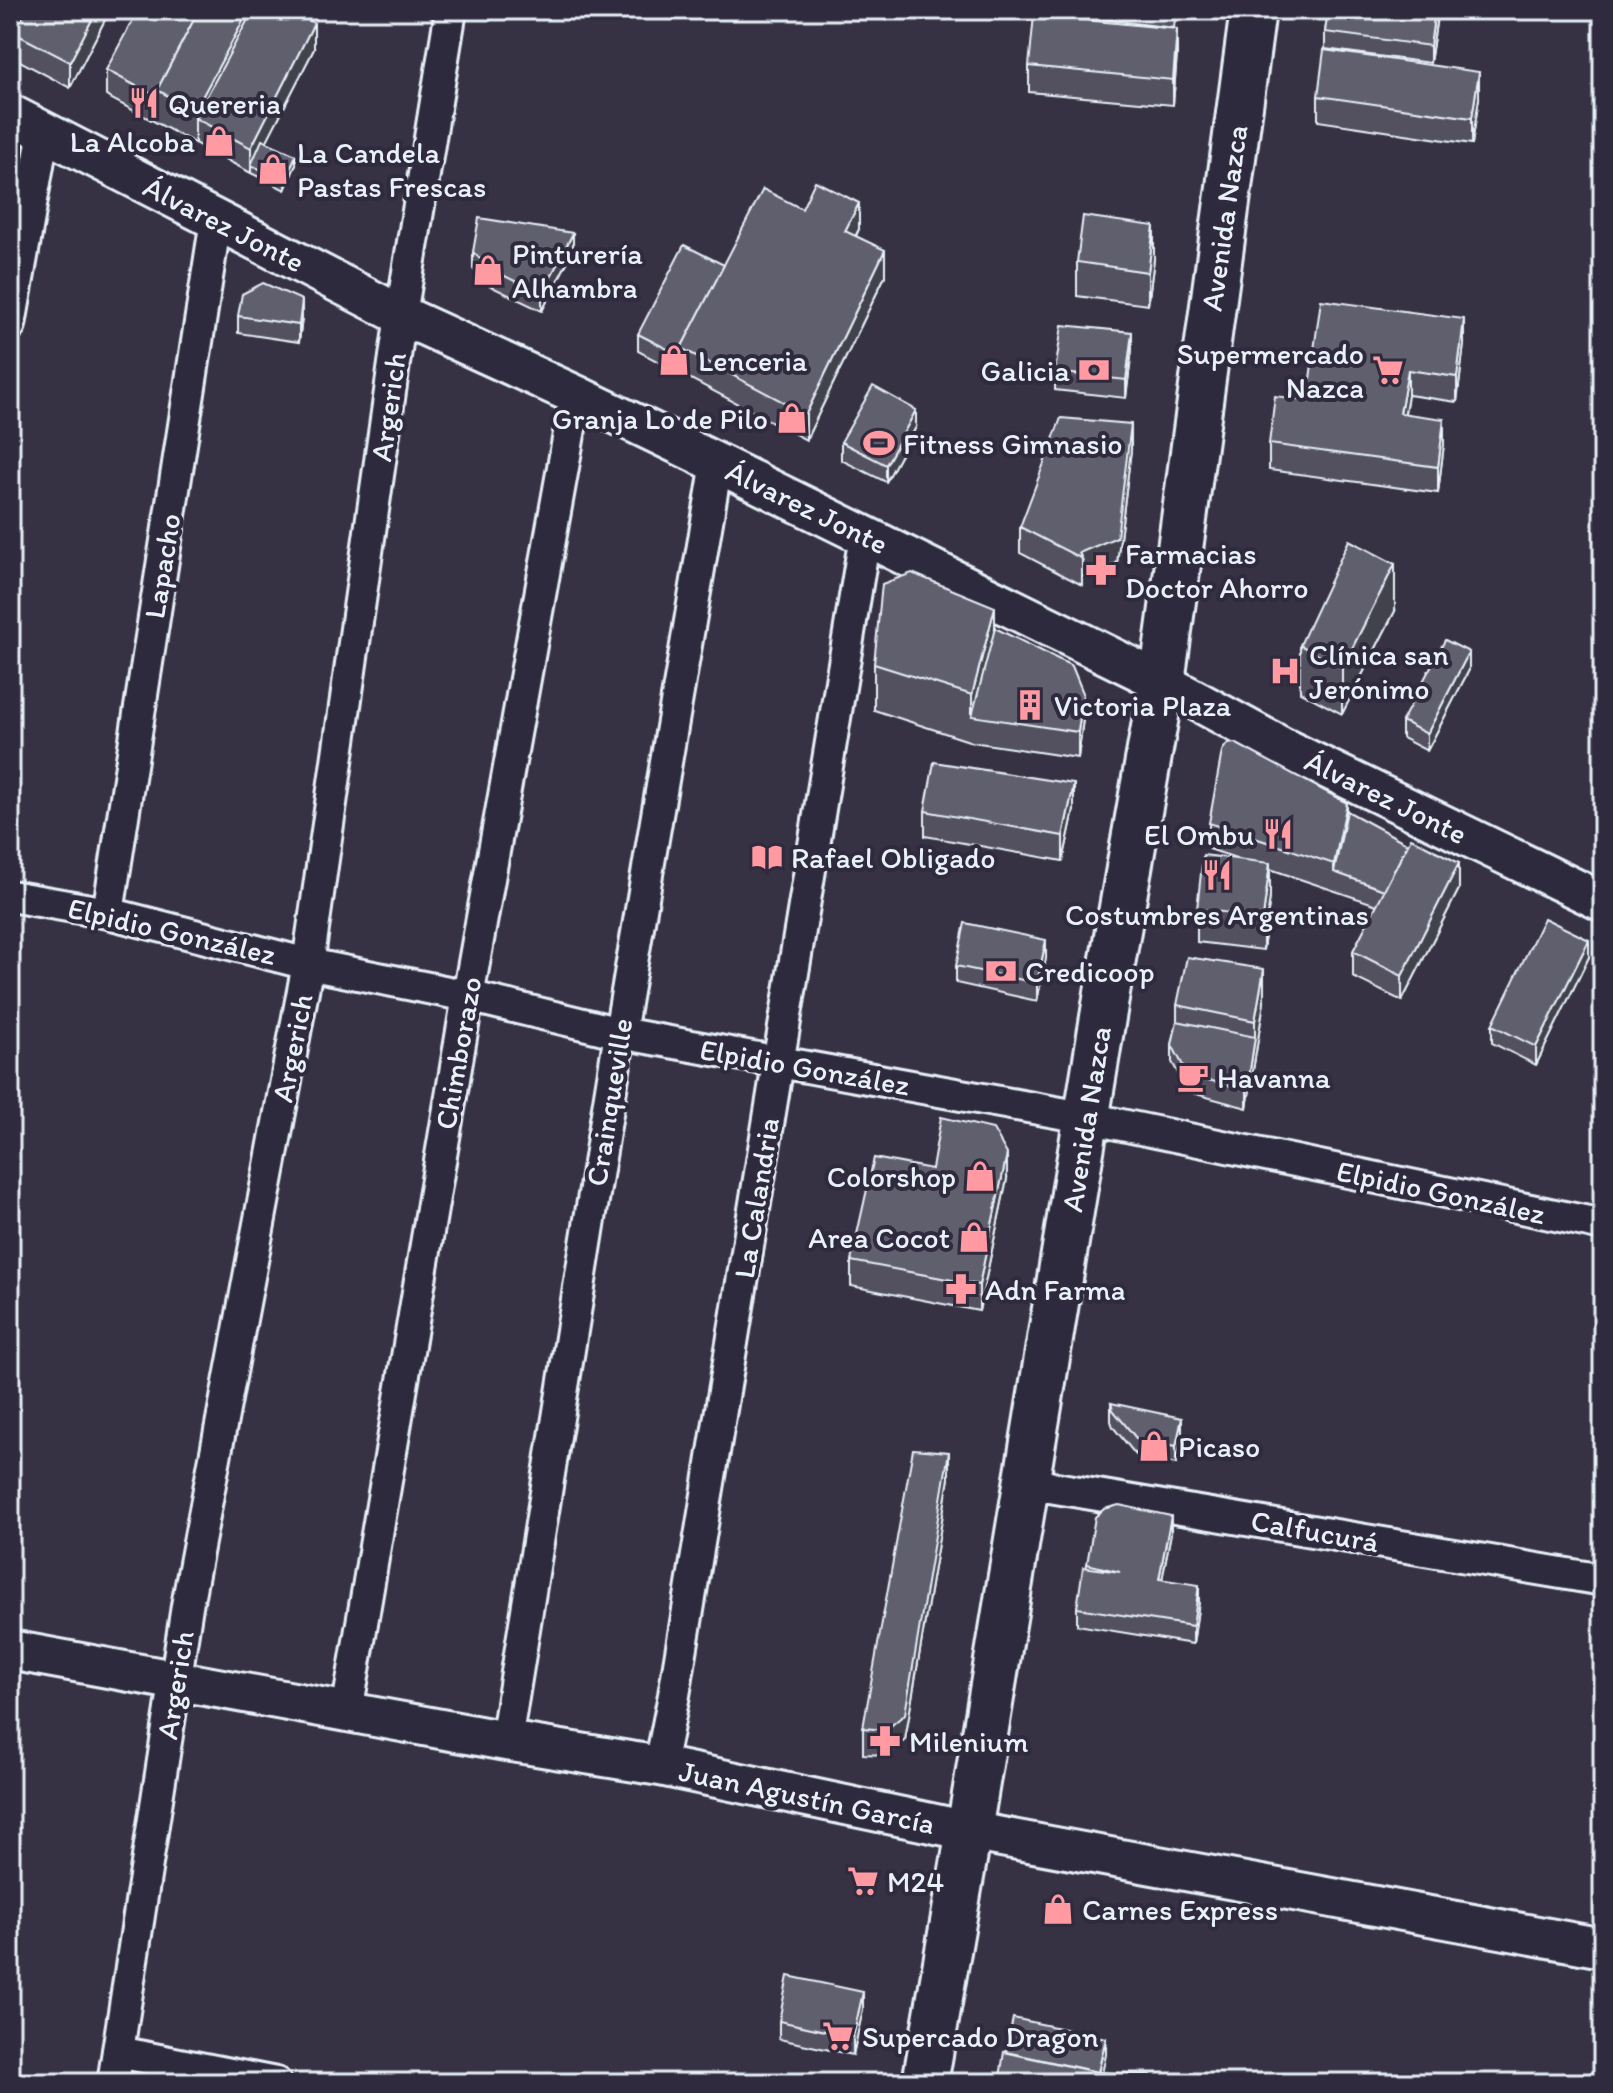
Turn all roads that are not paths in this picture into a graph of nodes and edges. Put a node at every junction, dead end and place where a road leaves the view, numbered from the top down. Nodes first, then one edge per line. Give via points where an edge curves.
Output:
1 (451, 10) edge
2 (1253, 10) edge
3 (10, 114) edge
4 (44, 131) junction
5 (216, 220) junction
6 (401, 315) junction
7 (10, 325) edge
8 (576, 395) junction
9 (717, 463) junction
10 (865, 536) junction
11 (1162, 682) junction
12 (10, 896) edge
13 (1603, 902) edge
14 (108, 913) junction
15 (308, 964) junction
16 (468, 996) junction
17 (620, 1033) junction
18 (779, 1062) junction
19 (1088, 1118) junction
20 (1603, 1225) edge
21 (1026, 1483) junction
22 (1603, 1580) edge
23 (10, 1650) edge
24 (176, 1678) junction
25 (347, 1712) junction
26 (506, 1741) junction
27 (660, 1766) junction
28 (969, 1831) junction
29 (1603, 1948) edge
30 (118, 2052) junction
31 (113, 2083) edge
32 (276, 2083) edge
33 (925, 2083) edge

1 - 6 street, Argerich
2 - 11 main road, Avenida Nazca
3 - 4 street, Álvarez Jonte
4 - 5 street, Álvarez Jonte
4 - 7 street
5 - 6 street, Álvarez Jonte
5 - 14 street, Lapacho
6 - 8 street, Álvarez Jonte
6 - 15 street, Argerich
8 - 9 street, Álvarez Jonte
8 - 16 street, Chimborazo
9 - 10 street, Álvarez Jonte
9 - 17 street, Crainqueville
10 - 11 street, Álvarez Jonte
10 - 18 street, La Calandria
11 - 13 street, Álvarez Jonte via 1280,746
11 - 19 main road, Avenida Nazca
12 - 14 street, Elpidio González
14 - 15 street, Elpidio González
15 - 16 street, Elpidio González
15 - 24 street, Argerich
16 - 17 street, Elpidio González
16 - 25 street, Chimborazo
17 - 18 street, Elpidio González
17 - 26 street, Crainqueville
18 - 19 street, Elpidio González
18 - 27 street, La Calandria
19 - 20 street, Elpidio González
19 - 21 main road, Avenida Nazca
21 - 22 street, Calfucurá
21 - 28 main road, Avenida Nazca
23 - 24 street, Juan Agustín García
24 - 25 street, Juan Agustín García
24 - 30 street, Argerich
25 - 26 street, Juan Agustín García
26 - 27 street, Juan Agustín García
27 - 28 street, Juan Agustín García
28 - 29 street, Juan Agustín García
28 - 33 main road, Avenida Nazca
30 - 31 street, Argerich
30 - 32 street

